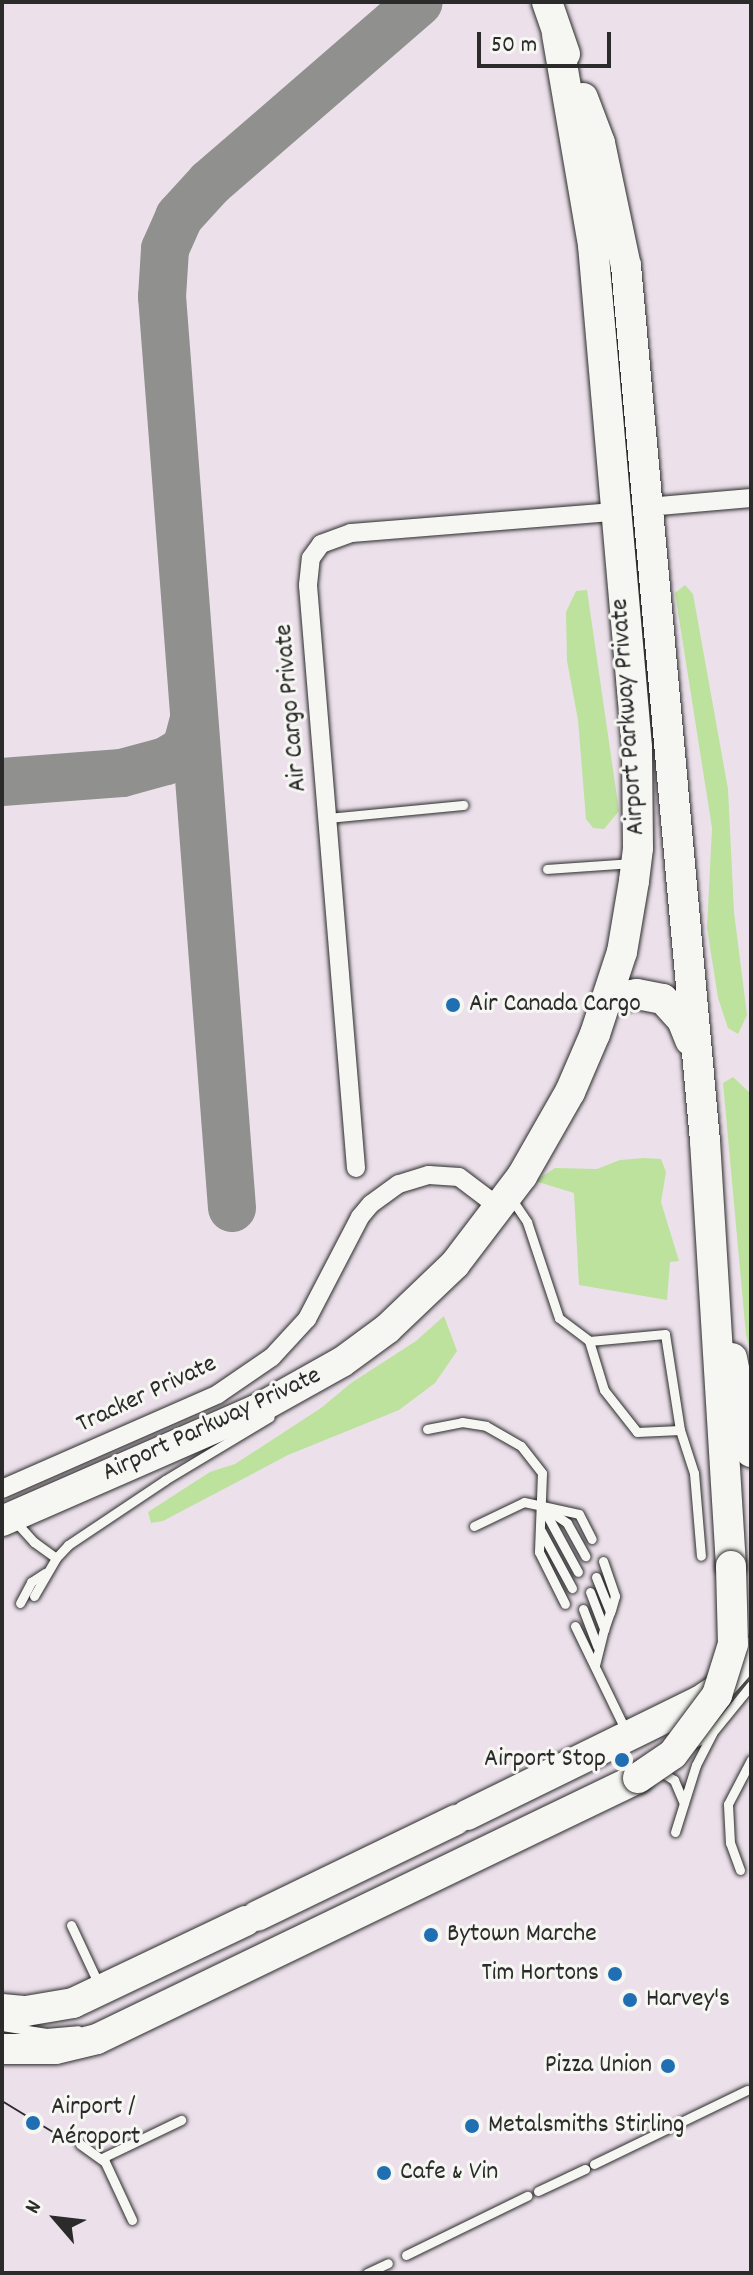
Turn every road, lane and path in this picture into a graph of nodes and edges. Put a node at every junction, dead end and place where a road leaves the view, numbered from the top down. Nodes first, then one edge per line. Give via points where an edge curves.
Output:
1 (547, 2) edge
2 (557, 35) junction
3 (751, 498) edge
4 (648, 507) junction
5 (614, 512) junction
6 (463, 805) dead end
7 (327, 818) junction
8 (636, 863) junction
9 (547, 869) dead end
10 (608, 999) junction
11 (700, 1085) junction
12 (356, 1168) dead end
13 (504, 1202) junction
14 (711, 1254) junction
15 (589, 1341) junction
16 (315, 1378) junction
17 (427, 1429) dead end
18 (680, 1430) junction
19 (751, 1452) edge
20 (542, 1506) junction
21 (5, 1509) edge
22 (474, 1526) dead end
23 (541, 1531) junction
24 (592, 1539) dead end
25 (585, 1556) dead end
26 (701, 1556) dead end
27 (56, 1558) junction
28 (603, 1561) dead end
29 (48, 1571) junction
30 (578, 1572) dead end
31 (596, 1577) dead end
32 (572, 1588) dead end
33 (590, 1592) dead end
34 (34, 1596) dead end
35 (20, 1603) dead end
36 (565, 1604) dead end
37 (583, 1609) dead end
38 (610, 1612) junction
39 (575, 1626) dead end
40 (604, 1629) junction
41 (598, 1648) junction
42 (751, 1652) edge
43 (595, 1665) junction
44 (751, 1685) edge
45 (712, 1733) junction
46 (629, 1738) junction
47 (751, 1760) edge
48 (652, 1765) junction
49 (684, 1803) junction
50 (675, 1832) dead end
51 (740, 1870) dead end
52 (71, 1925) dead end
53 (102, 1990) junction
54 (2, 2009) edge
55 (2, 2026) edge
56 (2, 2049) edge
57 (747, 2090) dead end
58 (181, 2120) dead end
59 (80, 2144) dead end
60 (102, 2158) junction
61 (538, 2191) dead end
62 (527, 2196) dead end
63 (132, 2220) dead end
64 (406, 2255) dead end
65 (388, 2263) dead end
66 (367, 2273) edge

1 - 2 highway, Airport Parkway Private
2 - 4 highway, Airport Parkway Private via 600,143 618,224
2 - 5 highway, Airport Parkway Private via 593,245
3 - 4 street
4 - 5 highway
4 - 11 highway, Airport Parkway Private
5 - 7 street, Air Cargo Private via 351,533 316,549 308,585
5 - 8 highway, Airport Parkway Private via 637,747
6 - 7 lane
7 - 12 street, Air Cargo Private
8 - 9 lane
8 - 10 highway, Airport Parkway Private via 622,952
10 - 11 highway via 651,995 673,1008 689,1035
10 - 13 highway, Airport Parkway Private via 570,1092
11 - 14 highway, Airport Parkway Private
13 - 15 lane via 527,1222 559,1318
13 - 16 highway, Airport Parkway Private via 414,1305 368,1344
13 - 21 street, Tracker Private via 459,1177 429,1175 399,1184 360,1217 307,1319 272,1357 218,1394
14 - 19 highway, Airport Parkway Private
14 - 56 highway, Airport Parkway Private, bridge via 733,1644 717,1695 691,1735 647,1773 97,2039 56,2049
15 - 18 lane via 604,1390 637,1432
15 - 18 lane via 665,1334
16 - 21 highway, Airport Parkway Private via 243,1416
16 - 27 lane via 260,1426 165,1480
17 - 20 lane via 462,1422 486,1426 521,1446 542,1473
18 - 26 lane via 694,1473
20 - 22 lane via 524,1502
20 - 23 lane
20 - 24 lane via 579,1514
20 - 25 lane via 567,1523
20 - 30 lane
21 - 27 lane
23 - 32 lane
23 - 36 lane via 539,1552
27 - 29 lane
28 - 38 lane via 615,1596
29 - 34 lane
29 - 35 lane via 31,1582
31 - 38 lane
33 - 40 lane
37 - 41 lane
38 - 40 lane
39 - 43 lane
40 - 41 lane
41 - 43 lane
42 - 46 highway via 719,1688
43 - 46 lane
44 - 45 lane
45 - 48 lane
45 - 49 lane
46 - 53 highway
47 - 51 lane via 728,1804 730,1843
48 - 49 lane via 674,1780
48 - 55 lane via 127,2018 46,2033
49 - 50 lane
52 - 53 lane
53 - 54 highway via 44,2010
57 - 61 lane
58 - 60 lane
59 - 60 lane
60 - 63 lane
62 - 64 lane
65 - 66 lane

